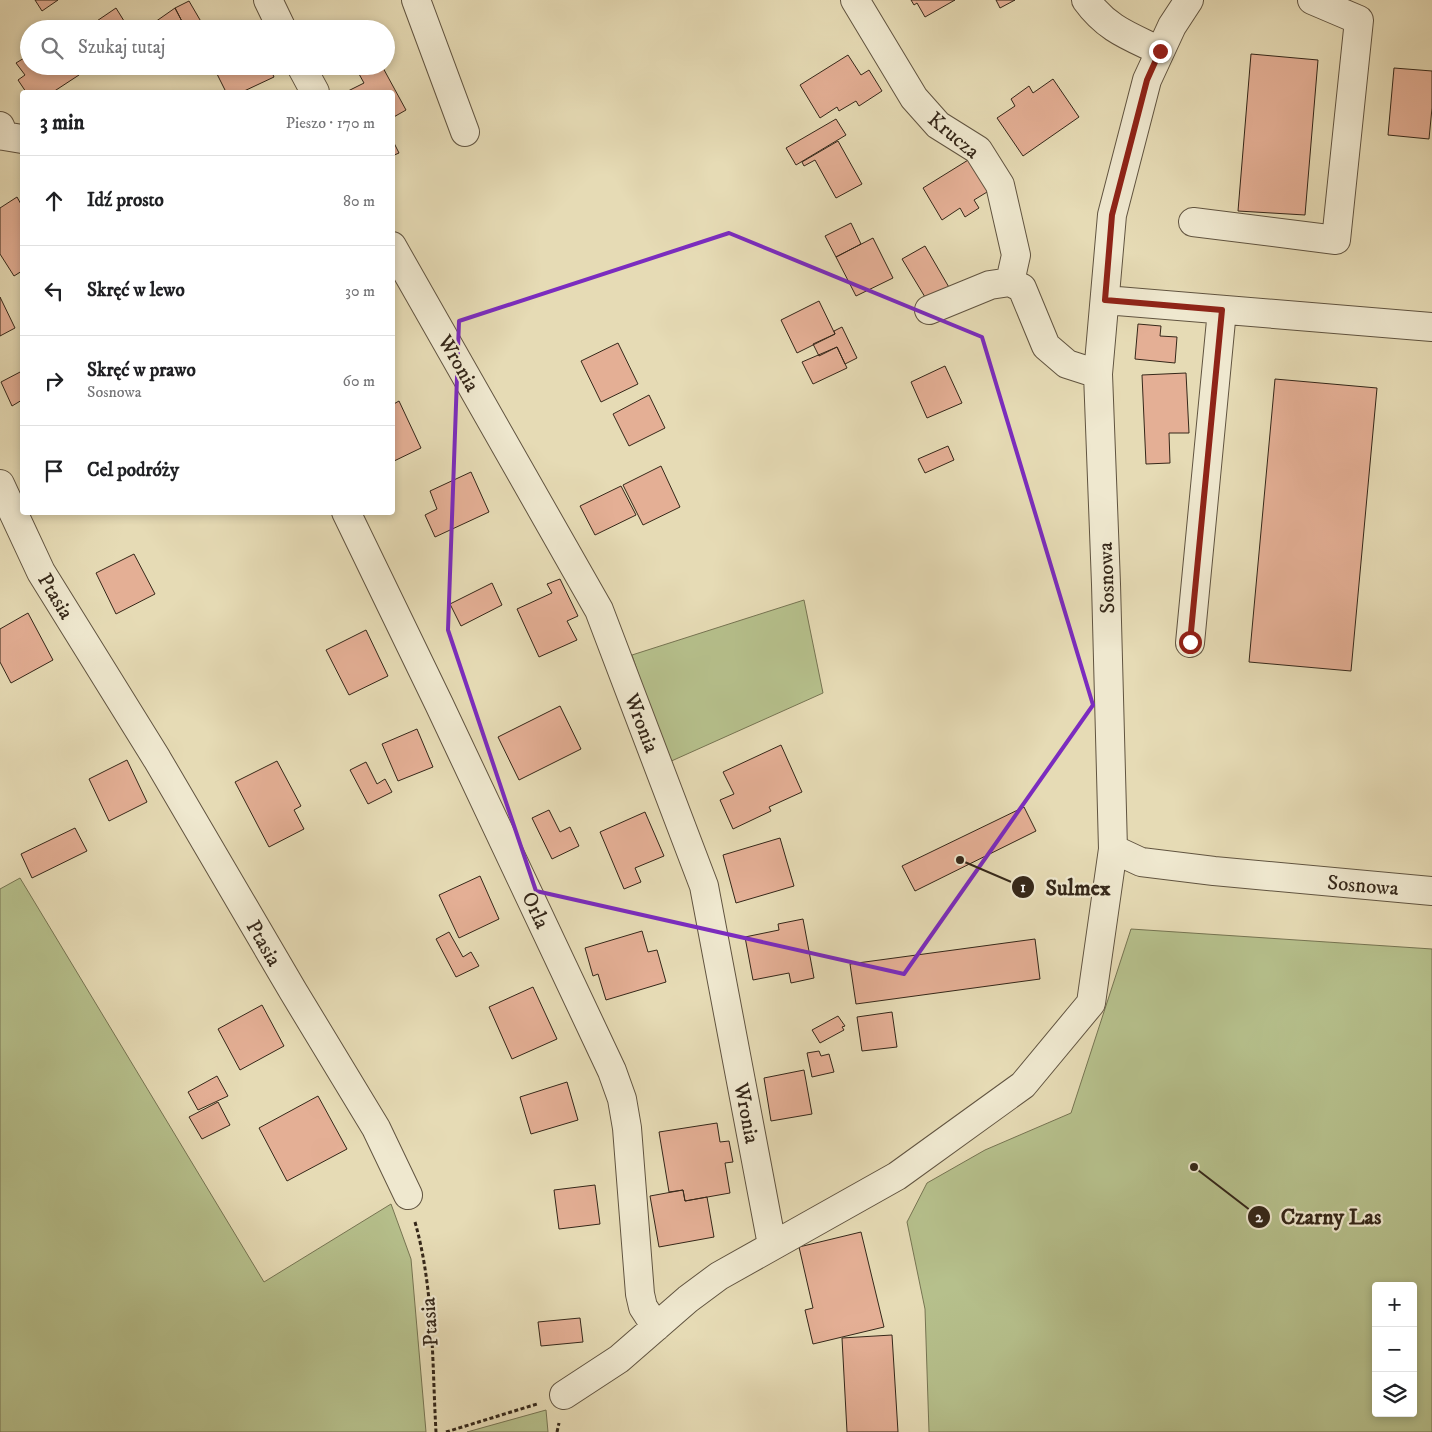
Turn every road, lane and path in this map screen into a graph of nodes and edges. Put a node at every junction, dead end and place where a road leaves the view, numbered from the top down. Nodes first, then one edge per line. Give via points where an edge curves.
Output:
1 (268, 0) edge
2 (416, 0) edge
3 (855, 0) edge
4 (1189, 0) edge
5 (1312, 0) edge
6 (1087, 1) edge
7 (278, 20) edge
8 (1160, 51) junction
9 (306, 75) edge
10 (314, 90) edge
11 (0, 126) edge
12 (465, 132) dead end
13 (20, 139) edge
14 (1193, 222) dead end
15 (395, 251) edge
16 (1010, 282) junction
17 (1105, 300) junction
18 (929, 310) dead end
19 (1222, 310) junction
20 (1432, 327) edge
21 (1098, 374) junction
22 (0, 484) edge
23 (347, 515) edge
24 (1190, 642) dead end
25 (1113, 849) junction
26 (1432, 891) edge
27 (408, 1195) joint
28 (772, 1245) junction
29 (656, 1327) junction
30 (564, 1396) joint
31 (436, 1432) edge
32 (446, 1432) edge

1 - 7 street
2 - 12 street
3 - 16 street, Krucza via 914,98 938,124 978,150 1000,185 1016,255
4 - 8 street, Sosnowa
5 - 14 street via 1359,20 1336,240
6 - 8 street via 1108,25
8 - 17 street, Sosnowa via 1147,80 1112,215
9 - 10 street
11 - 13 street via 4,136
15 - 28 street, Wronia via 599,610 704,886
16 - 18 street via 990,285
16 - 21 street via 1022,288 1046,346 1067,364
17 - 19 street
17 - 21 street, Sosnowa
19 - 20 street
19 - 24 street
21 - 25 street, Sosnowa
22 - 27 street, Ptasia via 40,572 157,759 376,1128
23 - 29 street, Orla via 612,1071 622,1099 627,1128 640,1294 643,1306
25 - 26 street, Sosnowa via 1141,862
25 - 28 street via 1092,1003 1023,1085 897,1176
27 - 31 path, Ptasia via 428,1290
28 - 29 street via 719,1276
29 - 30 street via 619,1359
30 - 32 path

